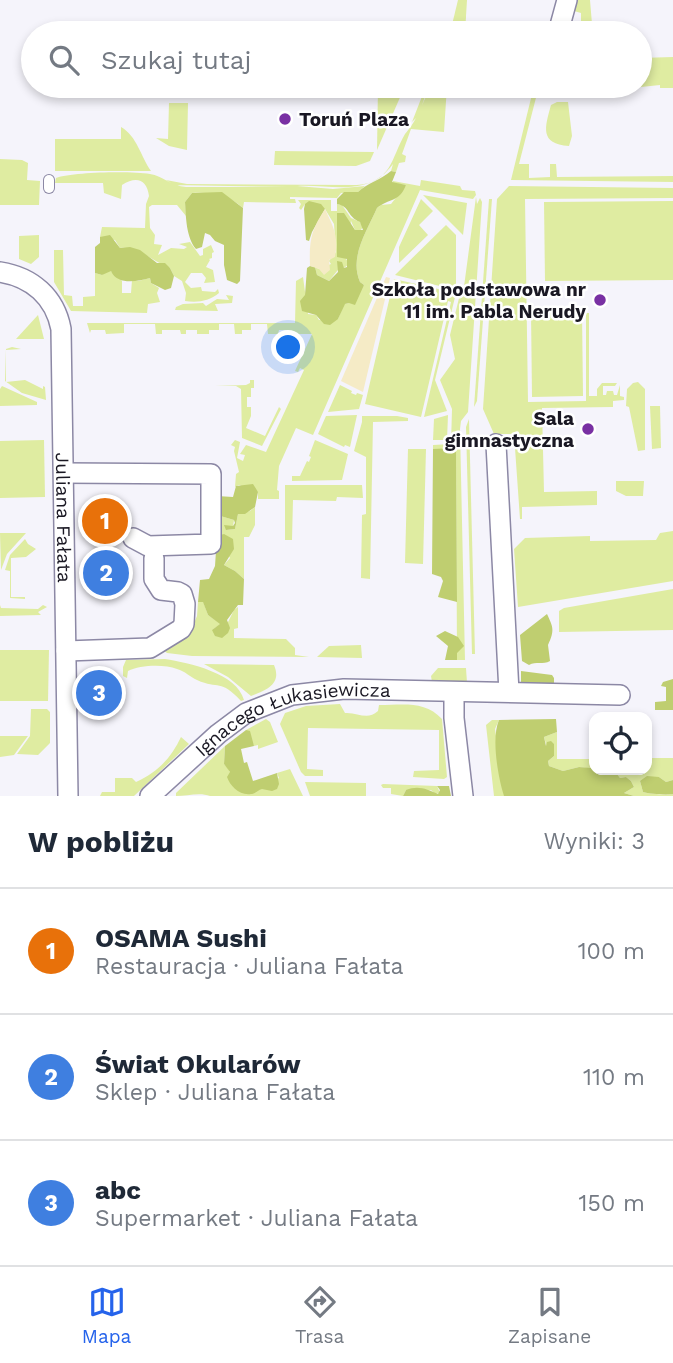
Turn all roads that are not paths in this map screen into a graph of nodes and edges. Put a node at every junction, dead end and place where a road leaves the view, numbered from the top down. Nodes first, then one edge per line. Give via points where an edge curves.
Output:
1 (568, 0) edge
2 (562, 21) edge
3 (0, 272) edge
4 (496, 444) dead end
5 (64, 473) junction
6 (133, 538) dead end
7 (154, 558) dead end
8 (66, 651) junction
9 (454, 692) junction
10 (509, 692) junction
11 (620, 695) dead end
12 (68, 796) edge
13 (150, 796) edge
14 (463, 796) edge

1 - 2 street
3 - 5 street, Juliana Fałata via 40,289 56,311 61,329
4 - 10 street
5 - 6 street via 211,474 211,544 148,546
5 - 8 street, Juliana Fałata
7 - 8 street via 156,584 183,598 181,629 150,648
8 - 12 street, Juliana Fałata
9 - 10 street, Ignacego Łukasiewicza
9 - 13 street, Ignacego Łukasiewicza via 335,689 277,700 246,713 218,734
9 - 14 street
10 - 11 street, Ignacego Łukasiewicza

